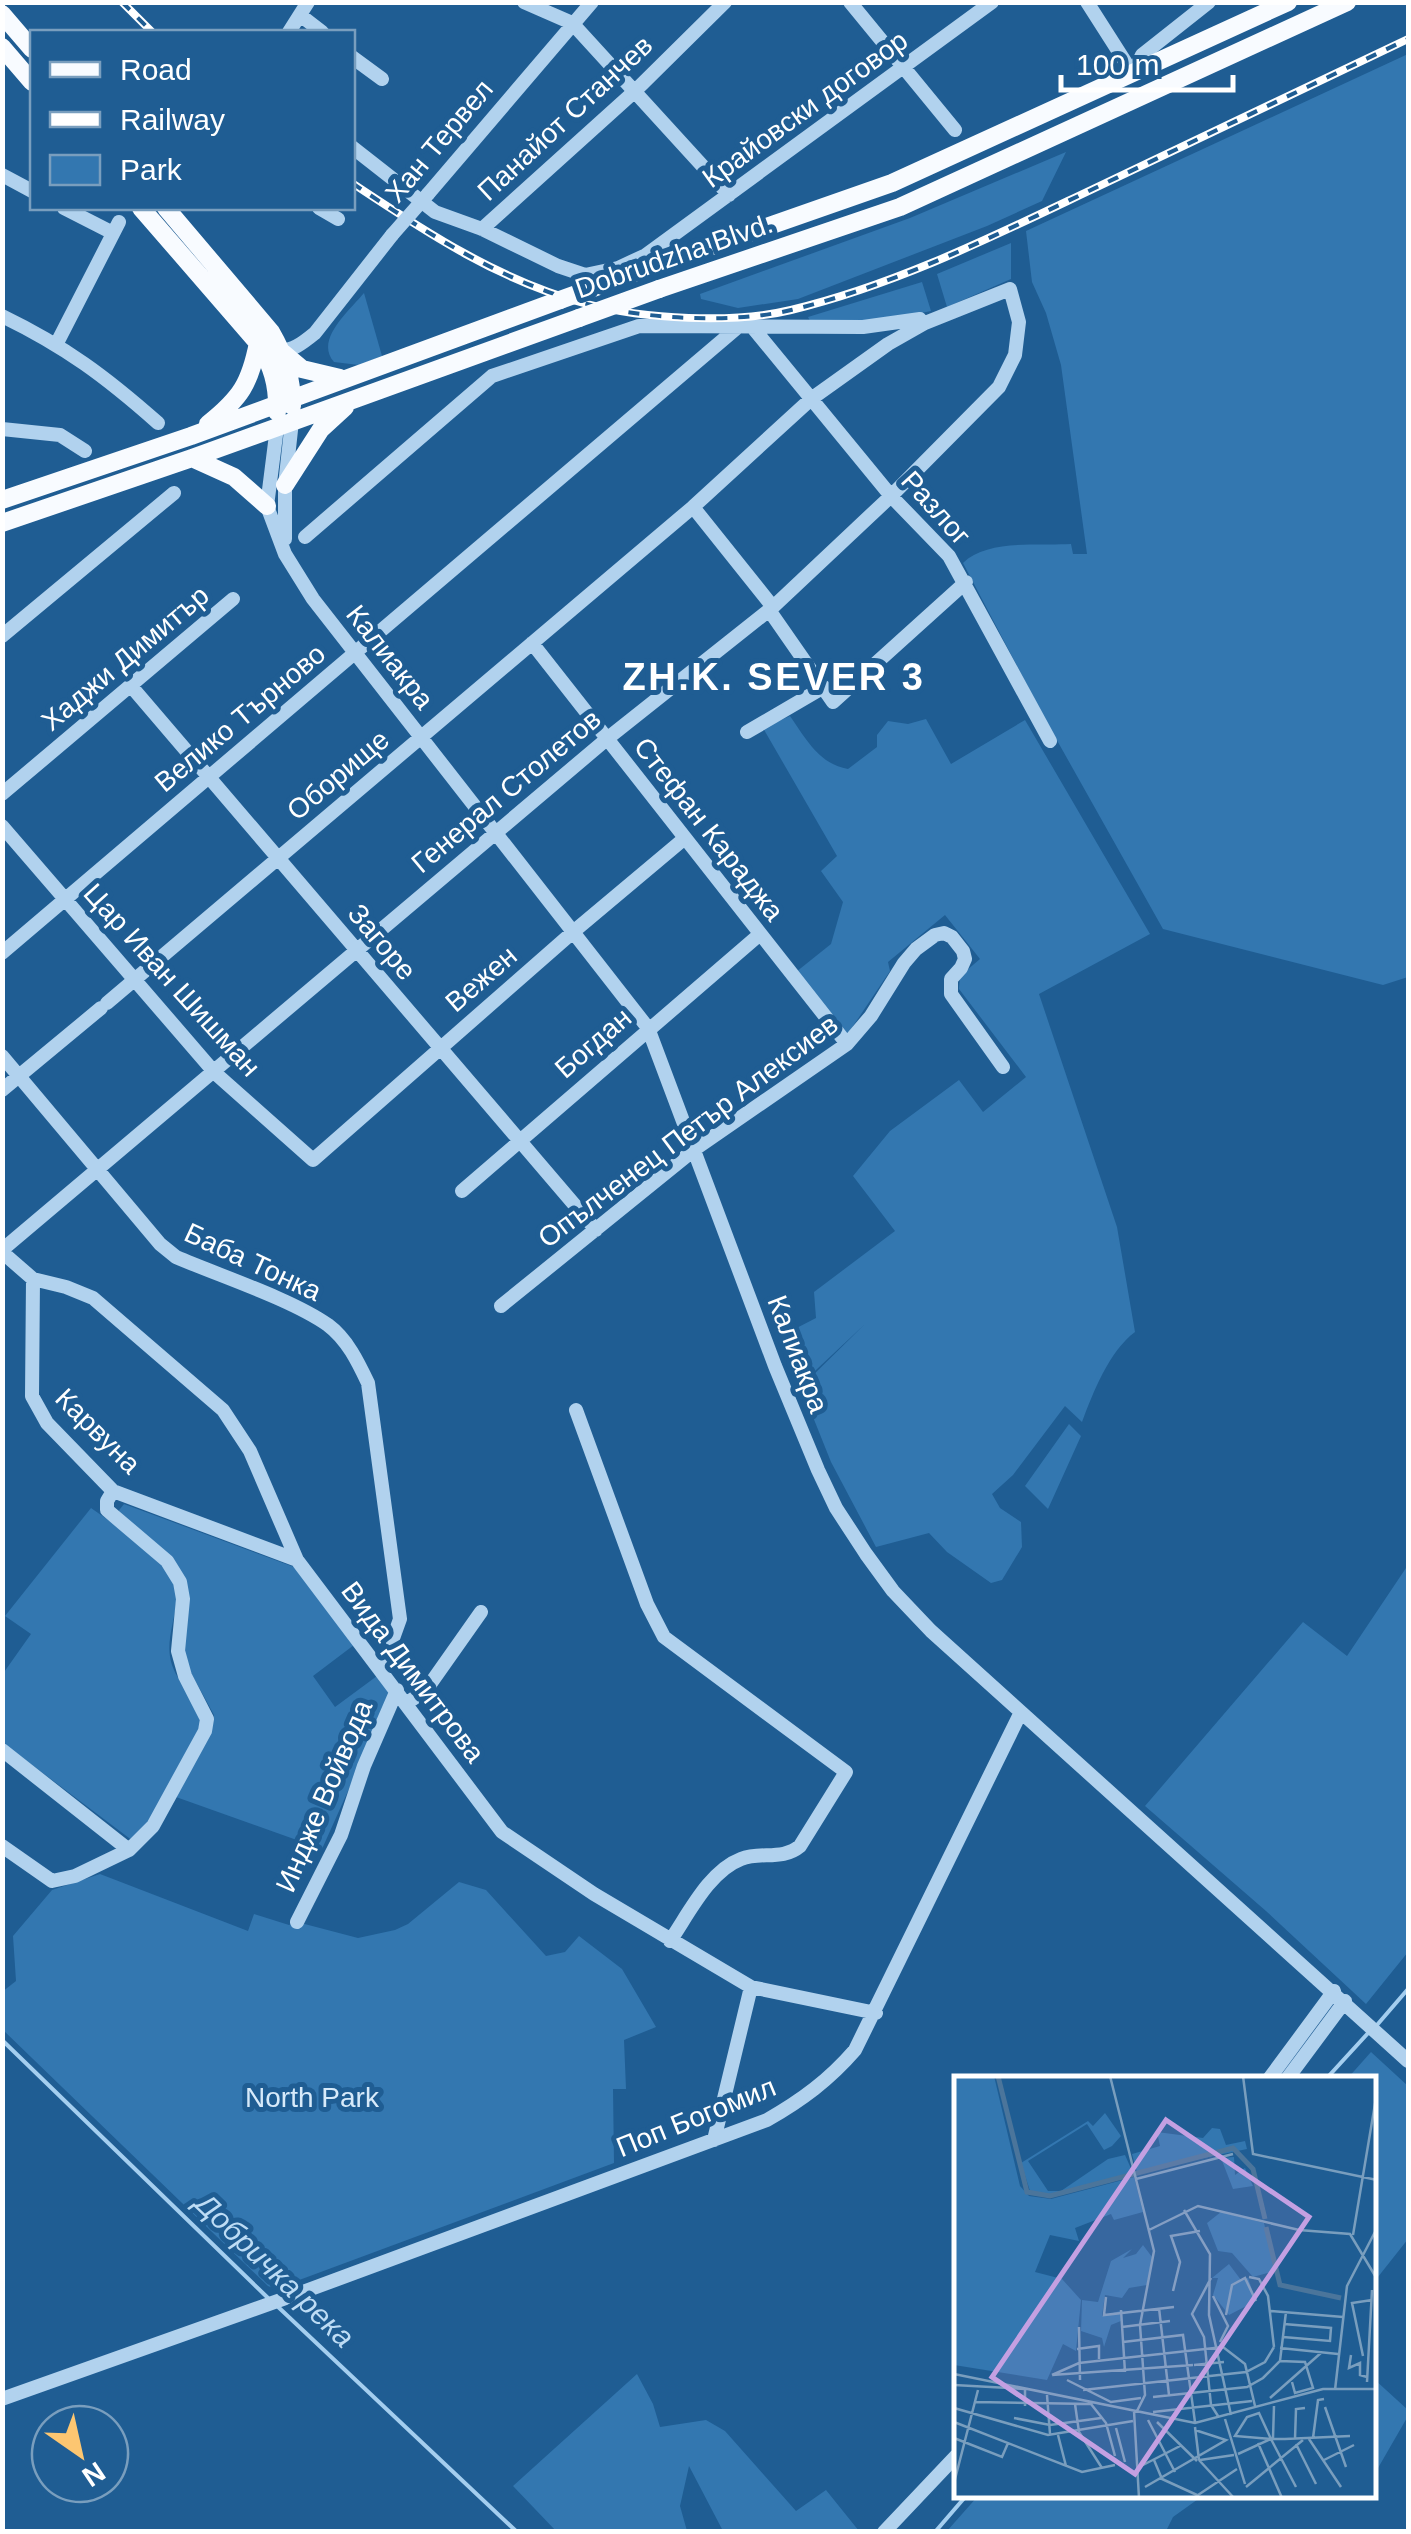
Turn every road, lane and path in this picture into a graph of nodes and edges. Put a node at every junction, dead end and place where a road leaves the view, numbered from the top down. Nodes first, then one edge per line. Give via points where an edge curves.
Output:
1 (524, 2) edge
2 (592, 2) edge
3 (725, 2) edge
4 (850, 2) edge
5 (992, 2) edge
6 (1087, 2) edge
7 (1209, 2) edge
8 (1288, 2) edge
9 (1347, 2) edge
10 (304, 9) edge
11 (2, 14) edge
12 (572, 23) junction
13 (290, 30) edge
14 (320, 30) edge
15 (2, 47) edge
16 (30, 48) edge
17 (355, 59) edge
18 (904, 67) junction
19 (1134, 74) junction
20 (382, 79) dead end
21 (30, 80) edge
22 (635, 91) junction
23 (955, 130) dead end
24 (355, 148) edge
25 (2, 175) edge
26 (30, 190) edge
27 (729, 195) junction
28 (69, 210) edge
29 (144, 210) edge
30 (168, 210) edge
31 (323, 210) edge
32 (338, 219) dead end
33 (482, 229) junction
34 (644, 262) junction
35 (1010, 290) joint
36 (946, 314) junction
37 (2, 316) edge
38 (746, 328) junction
39 (464, 335) junction
40 (258, 342) junction
41 (57, 343) junction
42 (282, 352) junction
43 (470, 358) junction
44 (346, 379) junction
45 (811, 399) junction
46 (352, 400) junction
47 (285, 401) junction
48 (158, 423) dead end
49 (284, 424) junction
50 (2, 429) edge
51 (192, 436) junction
52 (85, 451) dead end
53 (192, 458) junction
54 (285, 485) junction
55 (174, 492) dead end
56 (890, 496) junction
57 (2, 500) edge
58 (267, 506) junction
59 (693, 507) junction
60 (2, 523) edge
61 (305, 537) dead end
62 (285, 554) junction
63 (966, 582) junction
64 (233, 599) dead end
65 (771, 608) junction
66 (2, 636) edge
67 (532, 643) junction
68 (354, 653) junction
69 (130, 686) junction
70 (824, 687) junction
71 (747, 732) dead end
72 (420, 738) junction
73 (608, 738) junction
74 (1050, 741) dead end
75 (208, 778) junction
76 (2, 794) edge
77 (2, 826) edge
78 (495, 832) junction
79 (685, 838) junction
80 (279, 858) junction
81 (66, 898) junction
82 (573, 932) junction
83 (759, 935) junction
84 (357, 951) junction
85 (2, 953) edge
86 (136, 979) junction
87 (648, 1028) junction
88 (846, 1044) junction
89 (440, 1048) junction
90 (2, 1056) edge
91 (1004, 1066) dead end
92 (215, 1074) junction
93 (20, 1076) junction
94 (2, 1090) edge
95 (519, 1140) junction
96 (695, 1150) junction
97 (312, 1160) joint
98 (98, 1170) junction
99 (462, 1191) dead end
100 (596, 1230) junction
101 (2, 1251) edge
102 (33, 1280) junction
103 (502, 1306) dead end
104 (576, 1410) dead end
105 (113, 1490) junction
106 (297, 1560) junction
107 (481, 1612) dead end
108 (382, 1669) junction
109 (402, 1696) junction
110 (1020, 1714) junction
111 (2, 1750) edge
112 (2, 1846) edge
113 (130, 1850) junction
114 (296, 1922) dead end
115 (670, 1941) junction
116 (751, 1987) junction
117 (1339, 1996) junction
118 (876, 2012) junction
119 (1408, 2060) edge
120 (1272, 2076) edge
121 (1289, 2076) edge
122 (714, 2140) junction
123 (2, 2399) edge
124 (954, 2458) edge
125 (884, 2532) edge

1 - 12 street
2 - 12 street, Хан Тервел
3 - 22 street, Панайот Станчев
4 - 18 street
5 - 18 street, Крайовски договор
6 - 19 street
7 - 19 street via 1142,55
8 - 19 main road, Dobrudzha Blvd.
9 - 43 main road, Dobrudzha Blvd., bridge via 918,200
10 - 13 street
10 - 14 street
11 - 16 main road
12 - 22 street
12 - 42 street, Хан Тервел, bridge via 315,333
15 - 21 main road
17 - 20 street
18 - 23 street
18 - 27 street, Крайовски договор
19 - 34 main road, Dobrudzha Blvd. via 892,183
22 - 27 street
22 - 33 street, Панайот Станчев
24 - 33 street, Крайовски договор via 434,212
25 - 26 street
27 - 34 street, Крайовски договор
28 - 41 street via 116,228
29 - 40 main road
30 - 42 main road
31 - 32 street
33 - 34 street, Крайовски договор via 586,274
34 - 39 main road, Dobrudzha Blvd., bridge
35 - 36 street, Оборище
35 - 56 street, Генерал Столетов via 1018,322 1015,355 998,387
36 - 38 street via 896,324
36 - 45 street, Оборище via 888,344
37 - 41 street
38 - 45 street, Разлог
38 - 61 street via 639,326 492,376
38 - 68 street, Велико Търново
39 - 43 main road
39 - 44 main road, Dobrudzha Blvd.
40 - 42 street
40 - 47 main road
40 - 51 main road via 242,393
41 - 48 street
42 - 44 main road via 302,369
42 - 47 main road via 291,380
43 - 46 main road, Dobrudzha Blvd.
44 - 47 main road, Dobrudzha Blvd.
45 - 56 street, Разлог
45 - 59 street, Оборище
46 - 49 main road, Dobrudzha Blvd.
46 - 54 main road via 321,429
47 - 49 main road
47 - 51 main road, Dobrudzha Blvd.
49 - 53 main road, Dobrudzha Blvd.
49 - 54 street
49 - 58 street, Калиакра
50 - 52 street via 60,434
51 - 57 main road, Dobrudzha Blvd.
53 - 58 main road via 234,477
53 - 60 main road, Dobrudzha Blvd.
54 - 62 street
55 - 66 street
56 - 63 street, Разлог
56 - 65 street, Генерал Столетов
58 - 62 street, Калиакра
59 - 65 street
59 - 67 street, Оборище
62 - 68 street, Калиакра
63 - 70 street via 833,702
63 - 74 street, Разлог
64 - 69 street, Хаджи Димитър
65 - 70 street
65 - 73 street, Генерал Столетов
67 - 72 street, Оборище
67 - 73 street, Стефан Караджа
68 - 72 street, Калиакра
68 - 75 street, Велико Търново
69 - 75 street, Загоре
69 - 76 street, Хаджи Димитър
70 - 71 street
72 - 78 street, Калиакра
72 - 80 street, Оборище
73 - 78 street, Генерал Столетов
73 - 79 street, Стефан Караджа
75 - 80 street, Загоре
75 - 81 street, Велико Търново
77 - 81 street, Цар Иван Шишман
78 - 82 street, Калиакра
78 - 84 street, Генерал Столетов
79 - 82 street, Вежен
79 - 83 street, Стефан Караджа
80 - 84 street, Загоре
80 - 86 street, Оборище
81 - 85 street, Велико Търново
81 - 86 street, Цар Иван Шишман
82 - 87 street, Калиакра
82 - 89 street, Вежен
83 - 87 street, Богдан
83 - 88 street, Стефан Караджа
84 - 89 street, Загоре
84 - 92 street, Генерал Столетов
86 - 92 street, Цар Иван Шишман
86 - 93 street, Оборище
87 - 95 street, Богдан
87 - 96 street, Калиакра
88 - 91 street, Опълченец Петър Алексиев via 916,949 944,933 965,959 951,979 952,994
88 - 96 street, Опълченец Петър Алексиев
89 - 95 street, Загоре
89 - 97 street, Вежен
90 - 93 street, Баба Тонка
92 - 97 street, Цар Иван Шишман
92 - 98 street, Генерал Столетов
93 - 94 street, Оборище
93 - 98 street, Баба Тонка
95 - 99 street, Богдан
95 - 100 street, Загоре
96 - 100 street, Опълченец Петър Алексиев
96 - 110 street, Калиакра via 836,1508 893,1592
98 - 101 street, Генерал Столетов
98 - 108 street, Баба Тонка via 176,1258 305,1312 329,1326 358,1362 368,1383 400,1619
100 - 103 street, Опълченец Петър Алексиев
101 - 102 street, Вида Димитрова
102 - 105 street, Карвуна via 34,1402
102 - 106 street, Вида Димитрова via 92,1298 224,1410 250,1451
104 - 115 street via 664,1638 846,1772 800,1846 791,1854 730,1864
105 - 106 street, Карвуна
105 - 113 street via 107,1510 167,1560 180,1582 178,1651 208,1719 154,1826
106 - 108 street, Вида Димитрова
107 - 109 street, Индже Войвода via 426,1690
108 - 109 street, Вида Димитрова
109 - 114 street, Индже Войвода
109 - 115 street, Вида Димитрова via 502,1832
110 - 117 street, Калиакра
110 - 118 street, Поп Богомил
111 - 113 street
112 - 113 street via 52,1881
115 - 116 street, Вида Димитрова
116 - 118 street, Вида Димитрова
116 - 122 street
117 - 119 street, Калиакра
117 - 120 street
117 - 121 street
118 - 122 street, Поп Богомил via 828,2080 768,2120
122 - 123 street, Поп Богомил
124 - 125 street

